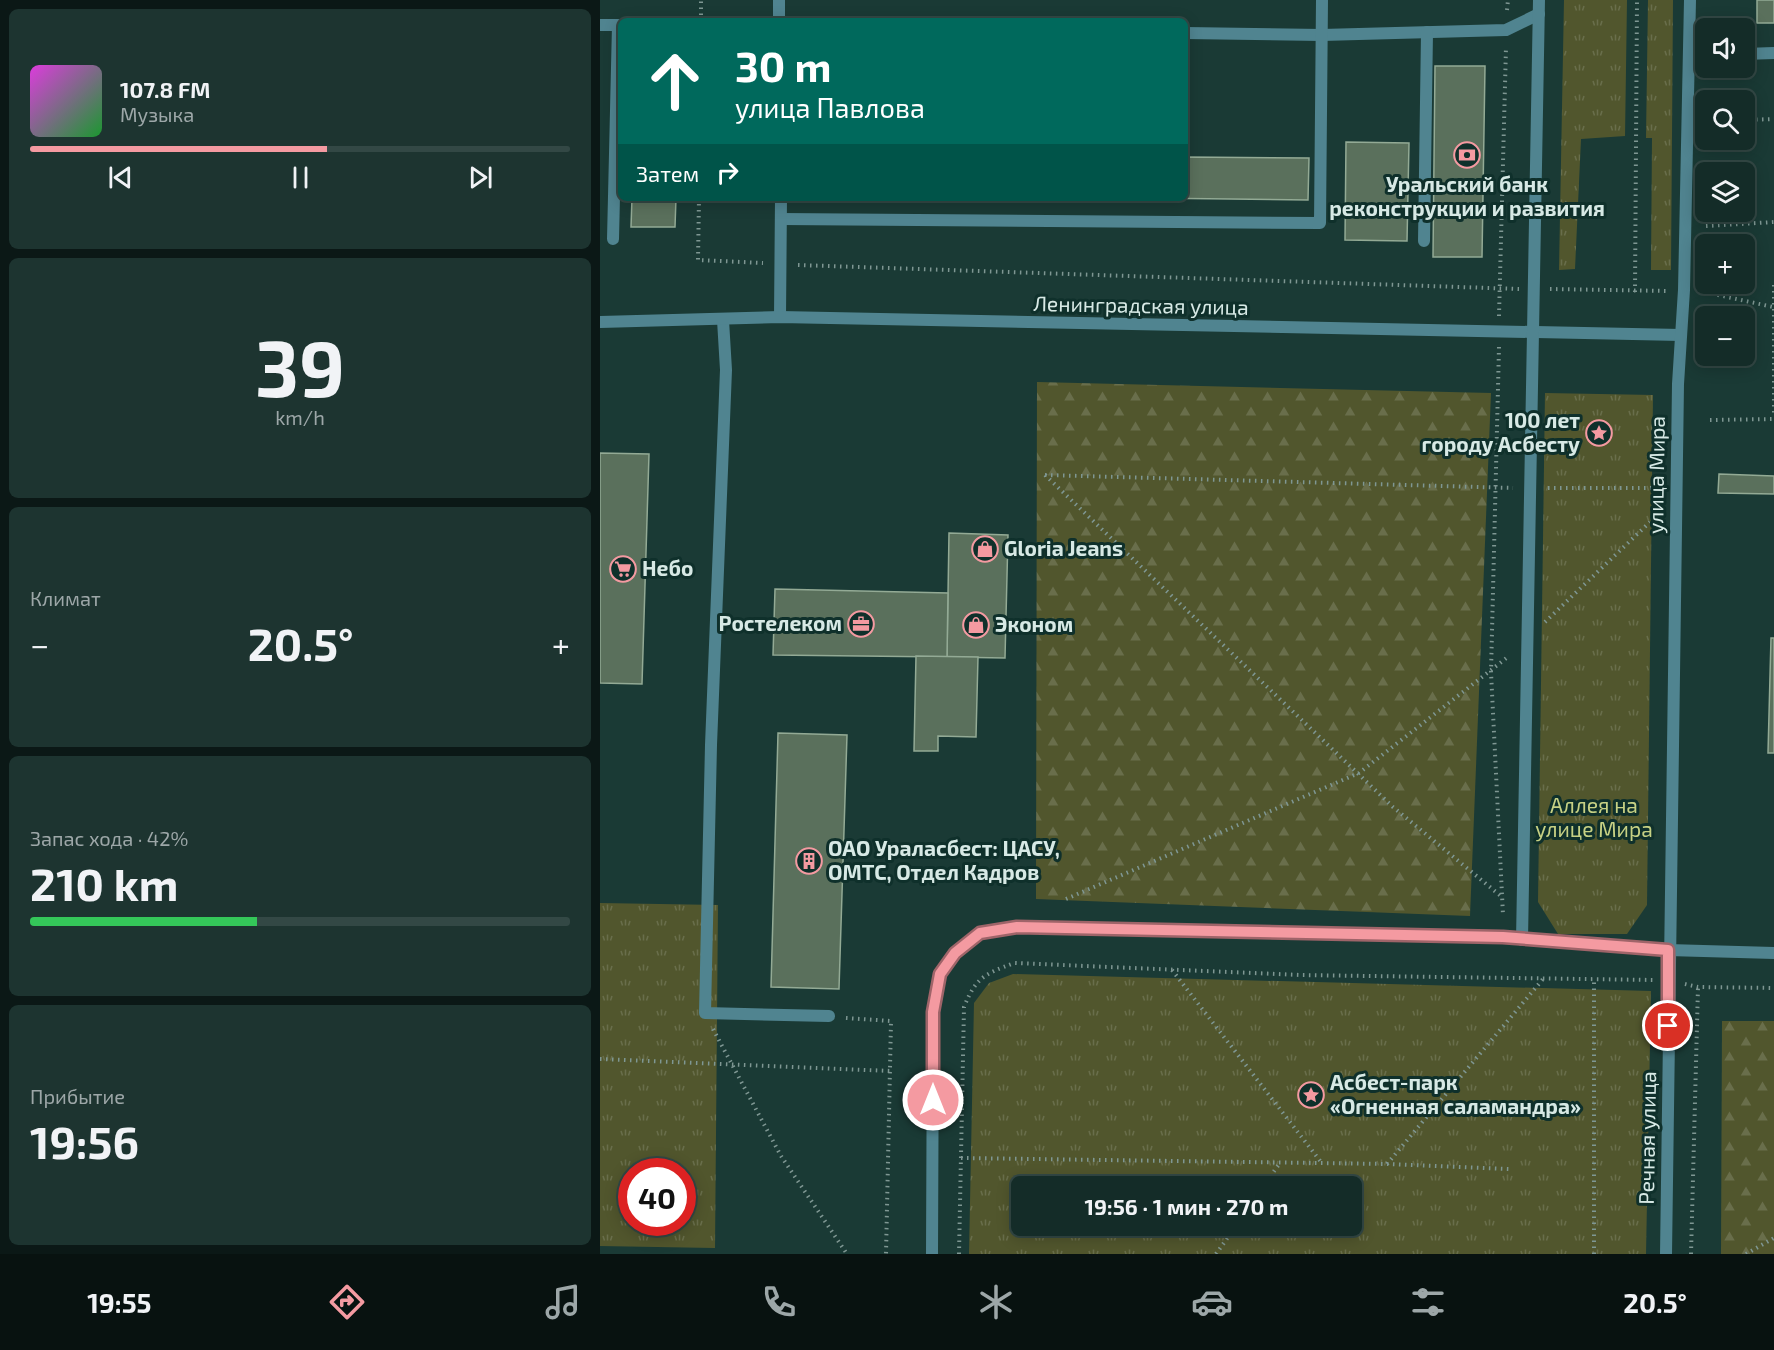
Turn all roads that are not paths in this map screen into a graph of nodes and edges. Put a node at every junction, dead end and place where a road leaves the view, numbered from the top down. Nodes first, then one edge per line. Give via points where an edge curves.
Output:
1 (779, 0) edge
2 (1322, 0) edge
3 (1539, 0) edge
4 (1690, 0) edge
5 (1539, 14) junction
6 (779, 18) edge
7 (600, 25) edge
8 (618, 25) edge
9 (1427, 32) junction
10 (1188, 33) edge
11 (1322, 34) junction
12 (1690, 53) junction
13 (1774, 53) edge
14 (1695, 54) edge
15 (1755, 54) edge
16 (618, 86) edge
17 (781, 201) edge
18 (781, 219) junction
19 (613, 238) dead end
20 (1424, 242) dead end
21 (780, 317) junction
22 (723, 320) junction
23 (600, 322) edge
24 (1532, 333) junction
25 (1681, 335) junction
26 (1522, 940) junction
27 (1668, 950) junction
28 (1774, 953) edge
29 (829, 1016) road end
30 (932, 1254) edge
31 (1666, 1254) edge

1 - 6 street
2 - 11 street
3 - 5 street
4 - 12 street, улица Мира
5 - 9 street via 1506,30
5 - 24 street
7 - 8 street
9 - 11 street
9 - 20 street
10 - 11 street
11 - 18 street via 1320,223
12 - 14 street
12 - 25 street, улица Мира
13 - 15 street
16 - 19 street
17 - 18 street
18 - 21 street
21 - 22 street, Ленинградская улица
21 - 24 street, Ленинградская улица
22 - 23 street, Ленинградская улица
22 - 29 street via 726,370 705,1013
24 - 25 street, Ленинградская улица
24 - 26 street
25 - 27 street, улица Мира
26 - 27 street
26 - 30 street via 1017,927 980,933 955,953 940,974 933,1012
27 - 28 street
27 - 31 street, Речная улица

